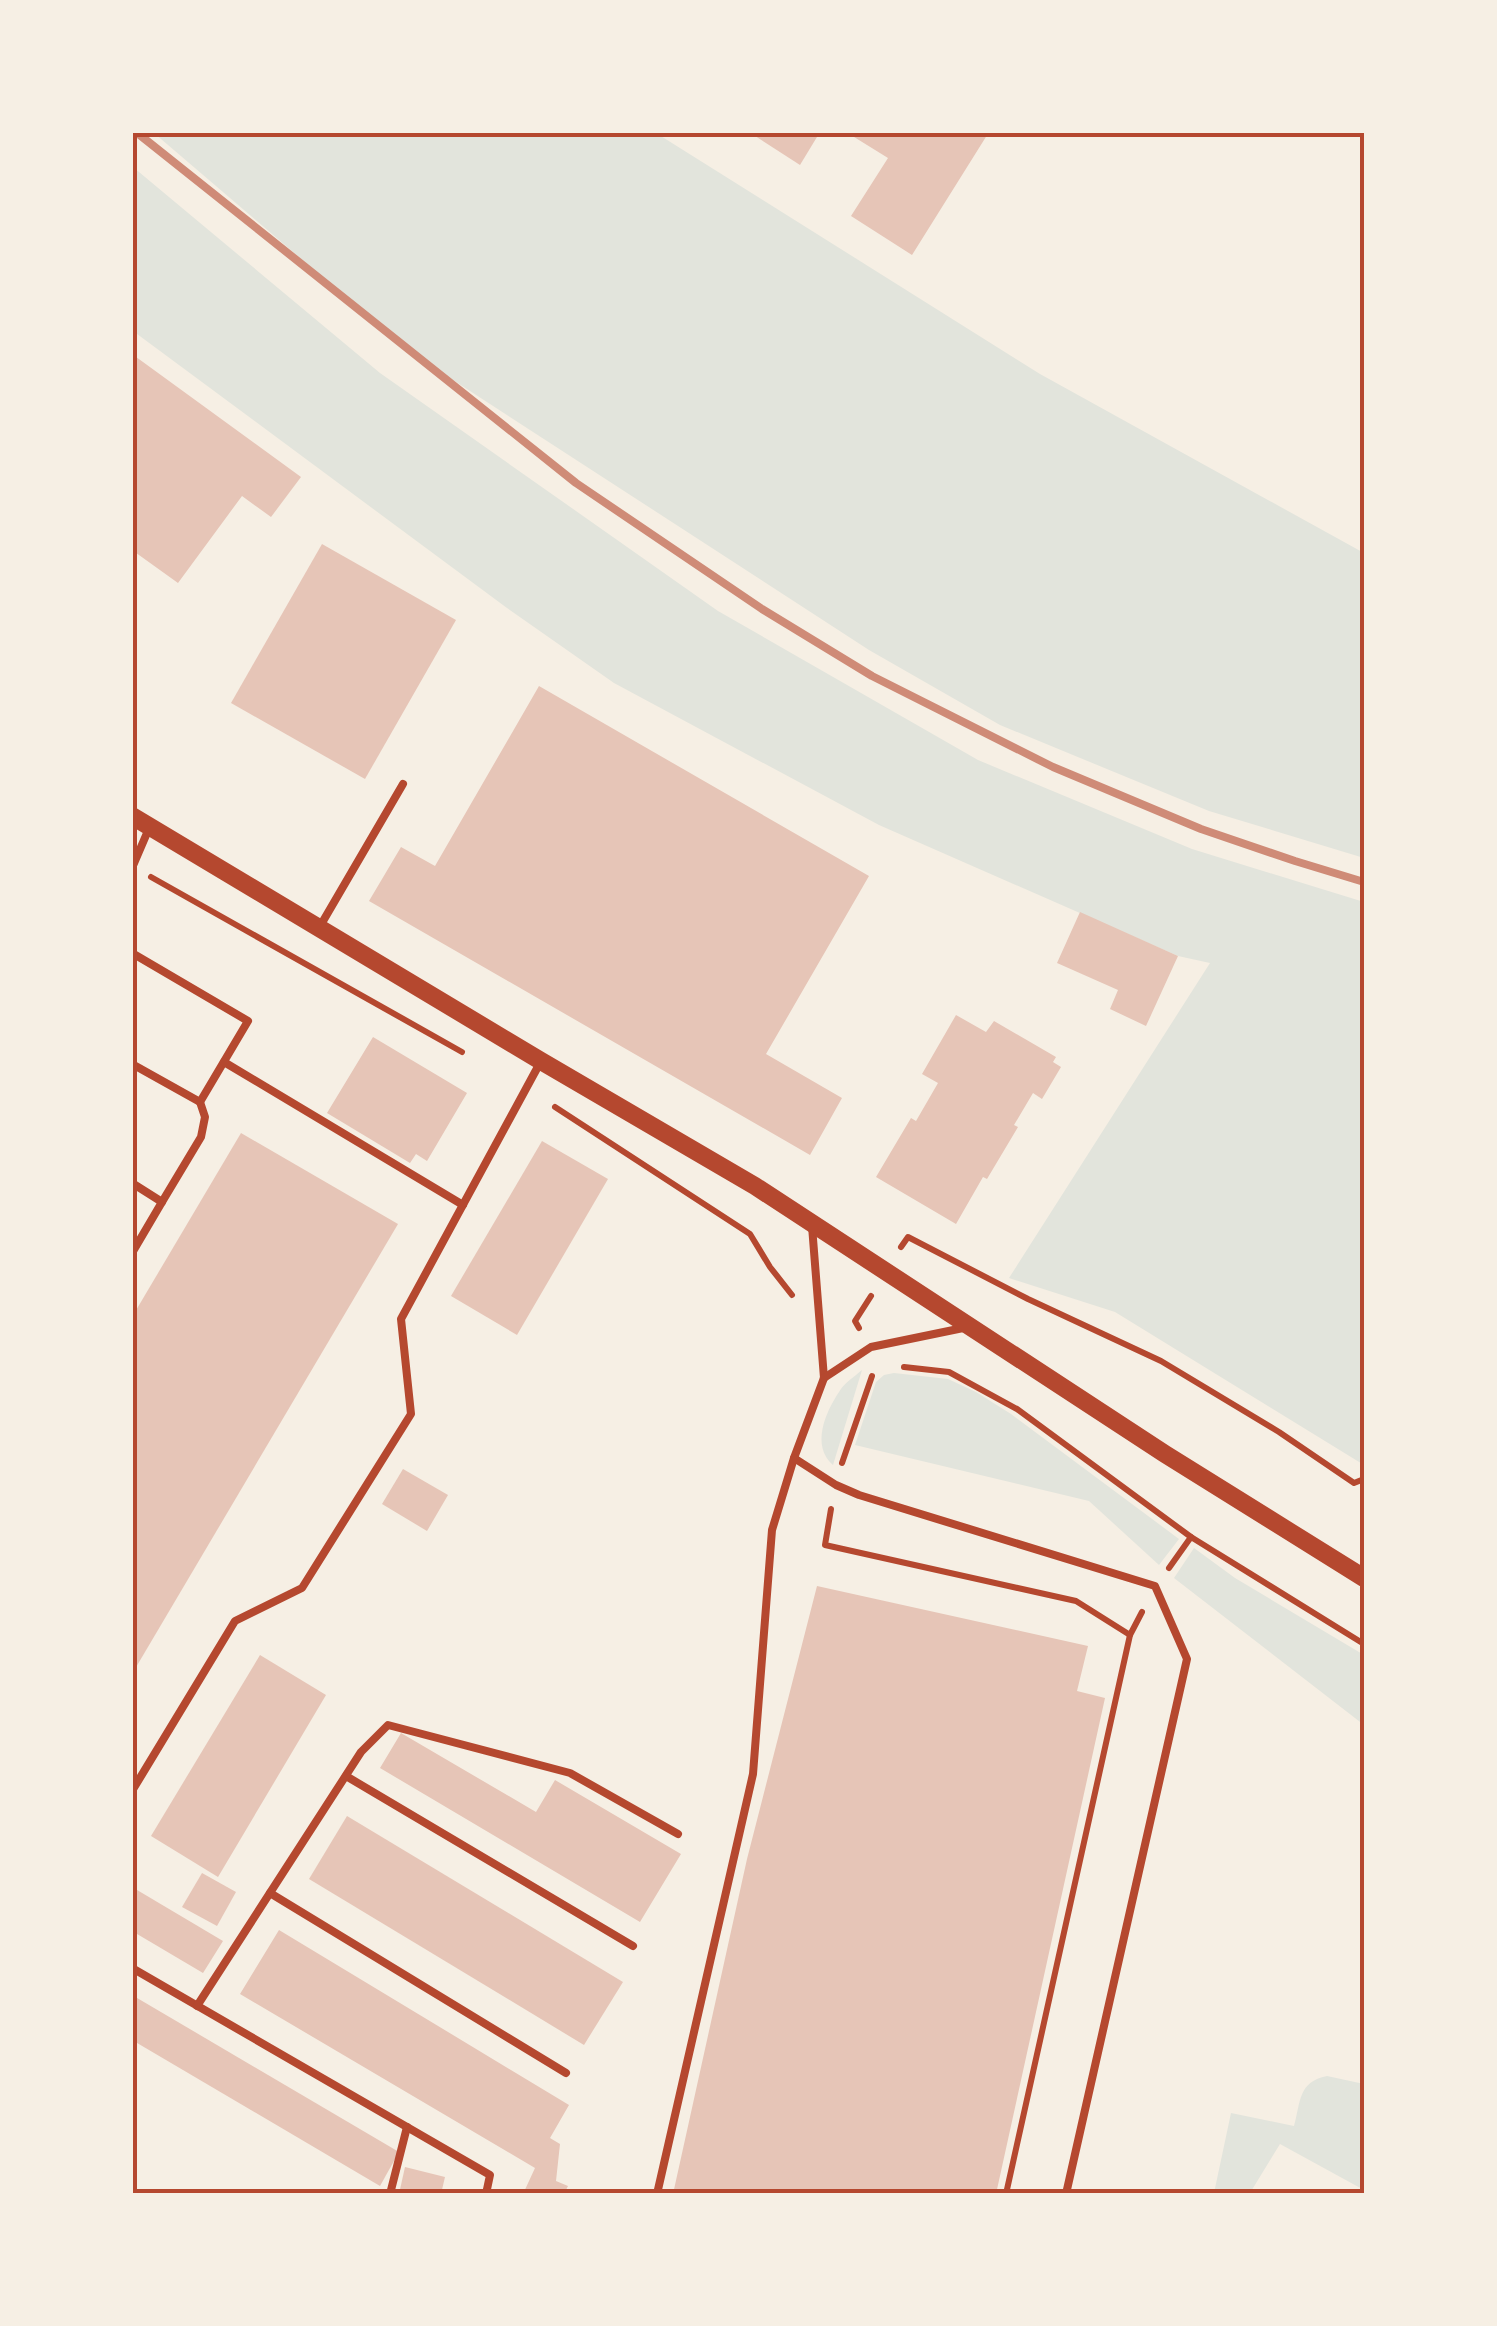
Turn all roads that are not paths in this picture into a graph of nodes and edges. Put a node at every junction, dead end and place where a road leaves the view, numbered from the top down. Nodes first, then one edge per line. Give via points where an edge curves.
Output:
1 (403, 784) dead end
2 (132, 816) edge
3 (150, 826) junction
4 (132, 868) edge
5 (319, 928) junction
6 (132, 953) edge
7 (540, 1061) junction
8 (224, 1062) junction
9 (132, 1064) edge
10 (200, 1102) junction
11 (132, 1184) edge
12 (162, 1202) junction
13 (463, 1204) junction
14 (812, 1223) junction
15 (132, 1252) edge
16 (971, 1326) junction
17 (824, 1378) junction
18 (794, 1458) junction
19 (1364, 1578) edge
20 (346, 1776) junction
21 (132, 1791) edge
22 (678, 1834) dead end
23 (270, 1893) junction
24 (632, 1946) dead end
25 (132, 1968) edge
26 (197, 2006) junction
27 (566, 2073) dead end
28 (407, 2128) junction
29 (390, 2194) edge
30 (486, 2194) edge
31 (657, 2194) edge
32 (1066, 2194) edge

1 - 5 lane
2 - 3 street
3 - 4 lane
3 - 5 street
5 - 7 street
6 - 8 lane via 248,1021
7 - 13 lane
7 - 14 street
8 - 10 lane
8 - 13 lane
9 - 10 lane
10 - 12 lane via 202,1137
11 - 12 lane
12 - 15 lane
13 - 21 lane via 401,1319 412,1414 302,1588 236,1621
14 - 16 street
14 - 17 lane
16 - 17 lane via 871,1347
16 - 19 street
17 - 18 lane
18 - 31 lane via 772,1530 752,1774
18 - 32 lane via 859,1496 1156,1586 1187,1659
20 - 22 lane via 388,1725 570,1773
20 - 23 lane
20 - 24 lane
23 - 26 lane
23 - 27 lane
25 - 26 lane
26 - 28 lane
28 - 29 lane
28 - 30 lane via 490,2175

